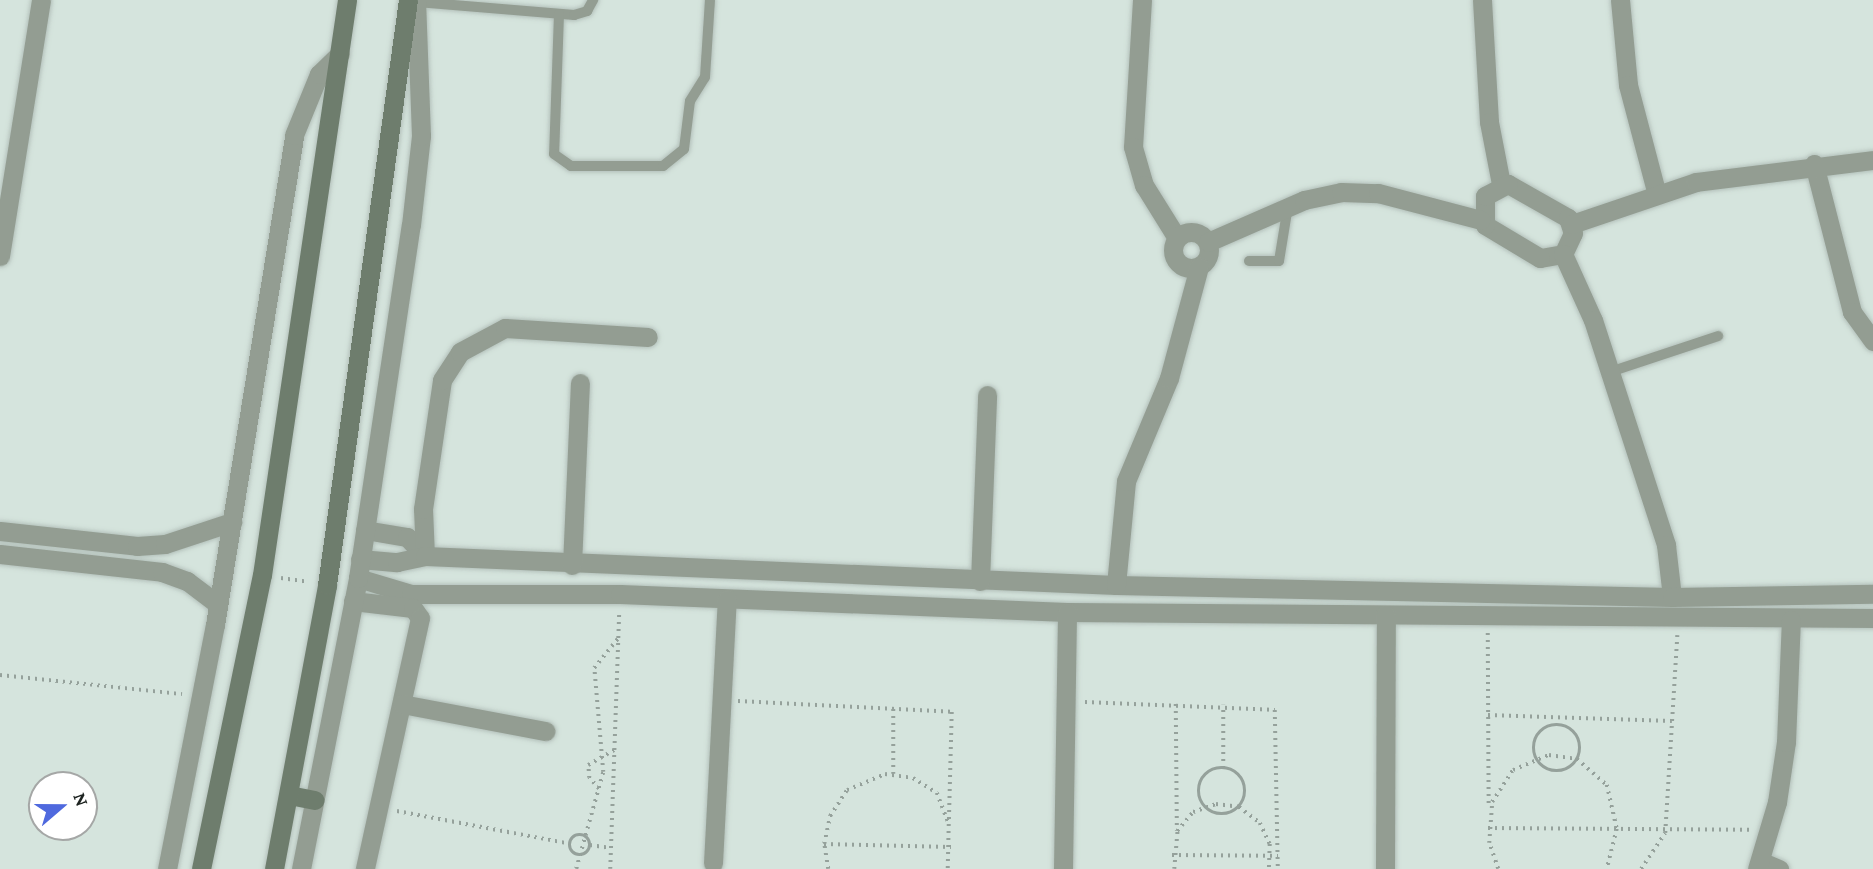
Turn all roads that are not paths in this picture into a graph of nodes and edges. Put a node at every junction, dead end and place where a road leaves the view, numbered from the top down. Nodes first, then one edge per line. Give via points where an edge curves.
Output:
1 (41, 0) edge
2 (347, 0) edge
3 (593, 0) edge
4 (710, 0) edge
5 (1142, 0) edge
6 (1482, 0) edge
7 (1620, 0) edge
8 (414, 1) edge
9 (559, 14) junction
10 (340, 54) junction
11 (1873, 160) edge
12 (1814, 164) junction
13 (1501, 184) junction
14 (1656, 191) junction
15 (1288, 206) junction
16 (1482, 220) junction
17 (1572, 224) junction
18 (1177, 239) junction
19 (1208, 243) junction
20 (1563, 254) junction
21 (0, 256) edge
22 (1175, 259) junction
23 (1249, 261) dead end
24 (1199, 267) junction
25 (1182, 310) junction
26 (1718, 336) dead end
27 (648, 337) dead end
28 (1873, 341) edge
29 (1610, 372) junction
30 (580, 383) dead end
31 (987, 396) dead end
32 (232, 522) junction
33 (365, 530) junction
34 (0, 531) edge
35 (0, 554) edge
36 (425, 556) junction
37 (572, 565) junction
38 (359, 569) junction
39 (980, 581) junction
40 (1116, 585) junction
41 (1873, 594) edge
42 (1672, 597) junction
43 (727, 599) junction
44 (354, 601) junction
45 (217, 604) junction
46 (1067, 612) junction
47 (1386, 615) junction
48 (1873, 618) edge
49 (1791, 620) junction
50 (402, 704) junction
51 (545, 731) dead end
52 (289, 795) junction
53 (315, 800) junction
54 (713, 863) dead end
55 (1758, 865) edge
56 (167, 869) edge
57 (201, 869) edge
58 (274, 869) edge
59 (301, 869) edge
60 (365, 869) edge
61 (1063, 869) edge
62 (1385, 869) edge
63 (1779, 869) edge

1 - 21 street
2 - 10 main road
3 - 9 lane via 581,15
4 - 9 lane via 705,77 690,102 684,149 663,166 571,166 554,154
5 - 18 street via 1133,147 1144,185
6 - 13 street via 1489,122
7 - 14 street via 1628,85
8 - 9 lane
8 - 33 street via 421,136
8 - 52 main road via 327,585
10 - 32 street via 319,74 294,135
10 - 57 main road via 262,575
11 - 12 street
12 - 14 street
12 - 28 street via 1852,312
13 - 16 street via 1485,196
13 - 17 street via 1516,186
14 - 17 street
15 - 16 street via 1360,191
15 - 19 street
15 - 23 lane via 1279,261
16 - 20 street via 1539,258
17 - 20 street
18 - 19 street via 1197,233
18 - 22 street
19 - 24 street via 1209,256
20 - 29 street
22 - 24 street via 1186,268
22 - 25 street
24 - 25 street
25 - 40 street via 1169,378 1121,501
26 - 29 lane
27 - 36 street via 517,327 480,336 460,352 442,380 423,509
29 - 42 street via 1666,545
30 - 37 street
31 - 39 street
32 - 34 street via 178,541 138,546
32 - 45 street
33 - 36 street via 407,537
33 - 38 street
35 - 45 street via 162,572 187,581
36 - 37 street
36 - 38 street
37 - 39 street
38 - 43 street via 411,594
38 - 44 street
39 - 40 street
40 - 42 street
41 - 42 street
43 - 46 street
43 - 54 street
44 - 50 street via 419,613
44 - 53 street
45 - 56 street
46 - 47 street
46 - 61 street
47 - 49 street
47 - 62 street
48 - 49 street
49 - 55 street via 1786,742
50 - 51 street
50 - 60 street
52 - 53 main road
52 - 58 main road
53 - 59 street
55 - 63 street

